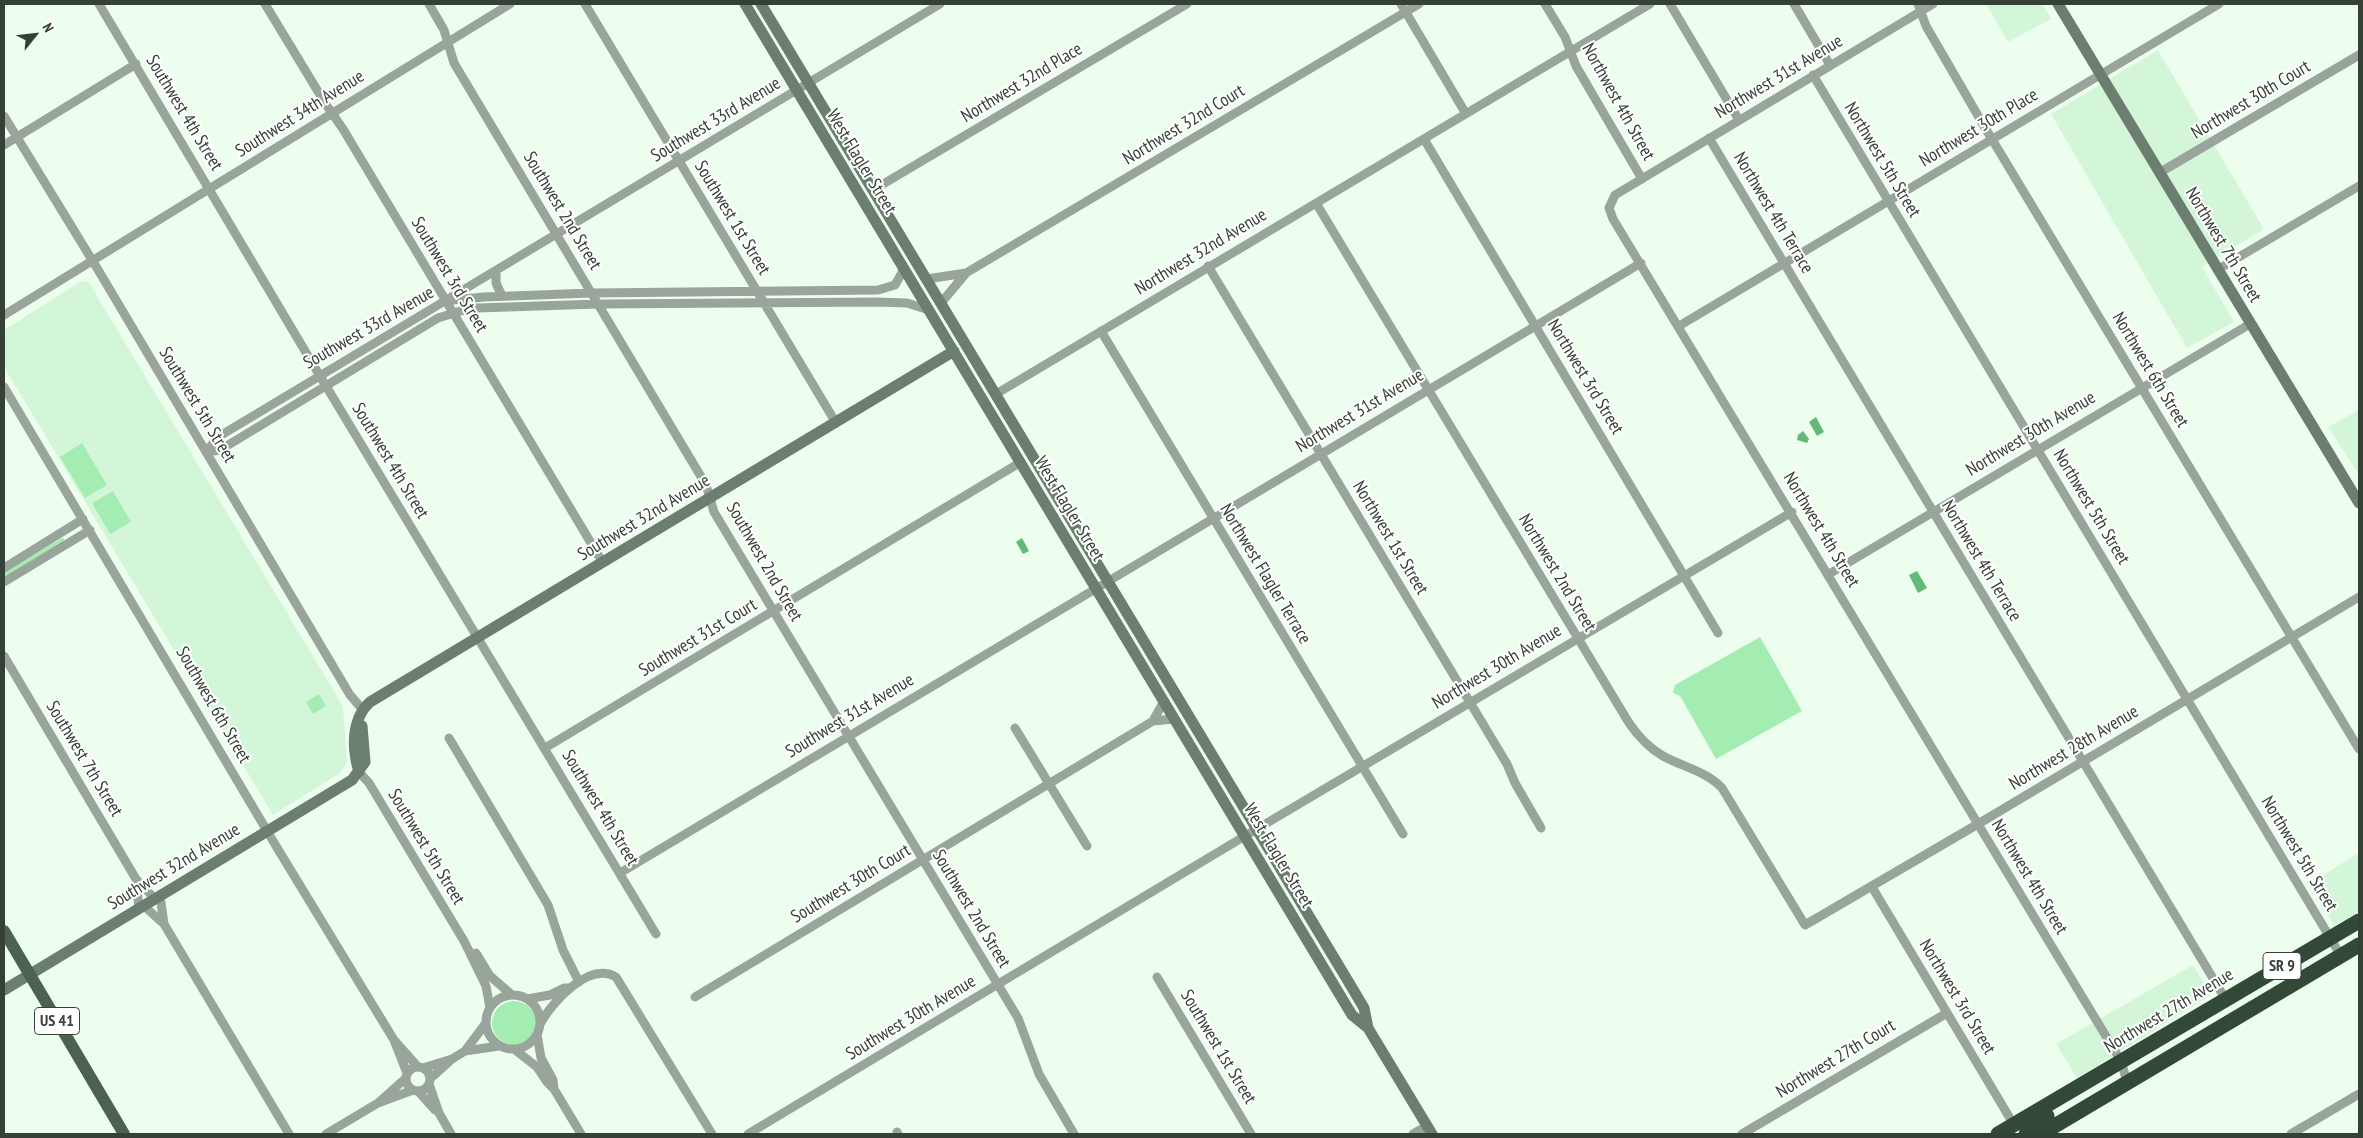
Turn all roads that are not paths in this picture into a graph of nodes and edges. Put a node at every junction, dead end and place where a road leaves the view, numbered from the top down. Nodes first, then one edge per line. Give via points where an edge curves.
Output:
1 (99, 4) edge
2 (266, 4) edge
3 (428, 4) edge
4 (510, 4) edge
5 (585, 4) edge
6 (745, 4) edge
7 (762, 4) edge
8 (940, 4) edge
9 (1187, 4) edge
10 (1419, 4) edge
11 (1545, 4) edge
12 (1650, 4) edge
13 (1670, 4) edge
14 (1794, 4) edge
15 (1933, 4) edge
16 (2058, 4) edge
17 (2219, 4) edge
18 (1920, 7) edge
19 (1403, 8) edge
20 (448, 42) junction
21 (1570, 52) junction
22 (2359, 55) edge
23 (136, 64) junction
24 (1830, 65) junction
25 (2100, 74) junction
26 (1813, 75) junction
27 (808, 82) junction
28 (797, 90) junction
29 (332, 114) junction
30 (1466, 114) junction
31 (4, 116) edge
32 (1739, 120) junction
33 (17, 137) junction
34 (1709, 138) junction
35 (1424, 139) junction
36 (1992, 139) junction
37 (4, 145) edge
38 (678, 161) junction
39 (2159, 174) junction
40 (1642, 179) junction
41 (2359, 186) edge
42 (210, 190) junction
43 (873, 190) junction
44 (1888, 201) junction
45 (1316, 203) junction
46 (557, 235) junction
47 (92, 262) junction
48 (1641, 263) junction
49 (1784, 264) junction
50 (1208, 266) junction
51 (904, 269) junction
52 (2217, 270) junction
53 (496, 272) junction
54 (966, 273) junction
55 (927, 280) junction
56 (757, 291) junction
57 (592, 293) junction
58 (502, 296) junction
59 (446, 302) junction
60 (764, 303) junction
61 (941, 303) junction
62 (598, 304) junction
63 (929, 310) junction
64 (452, 312) junction
65 (4, 315) edge
66 (2250, 324) junction
67 (1535, 326) junction
68 (1679, 326) junction
69 (958, 330) junction
70 (1101, 331) junction
71 (954, 351) junction
72 (320, 375) junction
73 (327, 386) junction
74 (4, 387) edge
75 (2142, 387) junction
76 (1428, 390) junction
77 (996, 394) junction
78 (990, 410) junction
79 (836, 424) junction
80 (2037, 449) junction
81 (206, 452) junction
82 (1320, 454) junction
83 (1021, 462) junction
84 (710, 499) junction
85 (2359, 503) edge
86 (1932, 511) junction
87 (1792, 512) junction
88 (1213, 518) junction
89 (83, 519) junction
90 (90, 530) junction
91 (603, 563) junction
92 (4, 568) edge
93 (1829, 574) junction
94 (1685, 575) junction
95 (1108, 580) junction
96 (4, 582) edge
97 (1096, 588) junction
98 (2359, 597) edge
99 (773, 612) junction
100 (1718, 633) dead end
101 (477, 638) junction
102 (1577, 638) junction
103 (2292, 638) junction
104 (4, 656) edge
105 (2188, 699) junction
106 (1164, 701) junction
107 (1470, 702) junction
108 (360, 716) junction
109 (1174, 719) junction
110 (1153, 721) junction
111 (1015, 728) dead end
112 (848, 737) junction
113 (449, 738) dead end
114 (545, 748) junction
115 (2359, 749) edge
116 (2083, 762) junction
117 (1362, 767) junction
118 (359, 772) junction
119 (1049, 784) junction
120 (1978, 824) junction
121 (1541, 828) dead end
122 (1257, 829) junction
123 (268, 832) junction
124 (1402, 834) dead end
125 (1245, 836) junction
126 (1087, 846) dead end
127 (923, 859) junction
128 (620, 873) junction
129 (136, 879) junction
130 (1872, 886) junction
131 (157, 897) junction
132 (142, 907) junction
133 (2359, 921) edge
134 (164, 924) junction
135 (1805, 925) joint
136 (4, 930) edge
137 (656, 934) dead end
138 (1305, 936) junction
139 (2330, 938) junction
140 (464, 940) junction
141 (2359, 944) edge
142 (1330, 950) junction
143 (2341, 956) junction
144 (30, 974) junction
145 (1157, 977) dead end
146 (579, 982) junction
147 (998, 985) junction
148 (570, 988) junction
149 (4, 990) edge
150 (512, 995) junction
151 (695, 997) dead end
152 (526, 999) junction
153 (2226, 1000) junction
154 (490, 1008) junction
155 (1947, 1013) junction
156 (486, 1023) junction
157 (540, 1024) junction
158 (1368, 1028) junction
159 (537, 1034) junction
160 (394, 1040) junction
161 (499, 1046) junction
162 (514, 1049) junction
163 (465, 1051) junction
164 (452, 1058) junction
165 (2121, 1062) junction
166 (421, 1067) junction
167 (406, 1076) junction
168 (430, 1082) junction
169 (2127, 1082) junction
170 (2081, 1085) junction
171 (554, 1089) junction
172 (415, 1091) junction
173 (2359, 1094) edge
174 (378, 1103) junction
175 (439, 1113) junction
176 (2013, 1129) edge
177 (1430, 1130) edge
178 (124, 1134) edge
179 (289, 1134) edge
180 (326, 1134) edge
181 (451, 1134) edge
182 (582, 1134) edge
183 (712, 1134) edge
184 (748, 1134) edge
185 (1074, 1134) edge
186 (1251, 1134) edge
187 (1413, 1134) edge
188 (1742, 1134) edge
189 (1998, 1134) edge
190 (2026, 1134) edge
191 (2041, 1134) edge
192 (2290, 1134) edge

1 - 23 street, Southwest 4th Street
2 - 29 street, Southwest 3rd Street
3 - 20 street, Southwest 2nd Street
4 - 20 street, Southwest 34th Avenue
5 - 38 street, Southwest 1st Street
6 - 28 main road, West Flagler Street
7 - 27 main road, West Flagler Street
8 - 27 street, Southwest 33rd Avenue
9 - 43 street, Northwest 32nd Place
10 - 19 street, Northwest 32nd Court
11 - 21 street, Northwest 4th Street
12 - 21 street
13 - 32 street
14 - 24 street
15 - 18 street, Northwest 31st Avenue
16 - 25 main road, Northwest 7th Street
17 - 25 street, Northwest 30th Place
18 - 24 street, Northwest 31st Avenue
18 - 36 street, Northwest 6th Street via 1926,26
19 - 30 street
19 - 54 street, Northwest 32nd Court
20 - 29 street, Southwest 34th Avenue
20 - 46 street, Southwest 2nd Street via 454,63
21 - 30 street
21 - 40 street, Northwest 4th Street
22 - 39 street, Northwest 30th Court
23 - 33 street
23 - 42 street, Southwest 4th Street
24 - 26 street, Northwest 31st Avenue
25 - 36 street, Northwest 30th Place
25 - 39 main road, Northwest 7th Street
26 - 32 street, Northwest 31st Avenue
26 - 44 street, Northwest 5th Street
27 - 28 street, Southwest 33rd Avenue
27 - 43 main road, West Flagler Street
28 - 38 street, Southwest 33rd Avenue
28 - 51 main road, West Flagler Street
29 - 42 street, Southwest 34th Avenue
29 - 59 street, Southwest 3rd Street
30 - 35 street, Northwest 32nd Avenue
31 - 33 street, Southwest 5th Street
32 - 34 street, Northwest 31st Avenue
33 - 37 street
33 - 47 street, Southwest 5th Street
34 - 40 street, Northwest 31st Avenue
34 - 49 street, Northwest 4th Terrace
35 - 45 street, Northwest 32nd Avenue
35 - 67 street, Northwest 3rd Street
36 - 44 street, Northwest 30th Place
36 - 75 street, Northwest 6th Street
38 - 46 street, Southwest 33rd Avenue
38 - 56 street, Southwest 1st Street
39 - 52 main road, Northwest 7th Street
40 - 48 street, Northwest 4th Street via 1615,195 1609,208
41 - 52 street
42 - 47 street, Southwest 34th Avenue
42 - 72 street, Southwest 4th Street
43 - 55 main road, West Flagler Street
44 - 49 street, Northwest 30th Place
44 - 80 street, Northwest 5th Street
45 - 50 street, Northwest 32nd Avenue
45 - 76 street, Northwest 2nd Street
46 - 53 street, Southwest 33rd Avenue
46 - 57 street, Southwest 2nd Street
47 - 65 street, Southwest 34th Avenue
47 - 81 street, Southwest 5th Street
48 - 67 street, Northwest 31st Avenue
48 - 68 street, Northwest 4th Street
49 - 68 street, Northwest 30th Place
49 - 86 street, Northwest 4th Terrace
50 - 70 street, Northwest 32nd Avenue
50 - 82 street, Northwest 1st Street
51 - 56 street via 895,285 885,289
51 - 63 main road, West Flagler Street
52 - 66 main road, Northwest 7th Street
53 - 58 street via 496,283
53 - 59 street, Southwest 33rd Avenue
54 - 55 street, Northwest 32nd Court
54 - 61 street, Northwest 32nd Court
55 - 61 main road, West Flagler Street
56 - 57 street
56 - 60 street, Southwest 1st Street
57 - 58 street
57 - 62 street, Southwest 2nd Street
58 - 59 street
59 - 64 street, Southwest 3rd Street
59 - 72 street, Southwest 33rd Avenue
60 - 62 street, Southwest 33rd Avenue
60 - 63 street, Southwest 33rd Avenue via 903,303
60 - 79 street, Southwest 1st Street
61 - 69 main road, West Flagler Street
62 - 64 street, Southwest 33rd Avenue via 478,308
62 - 84 street, Southwest 2nd Street via 706,485
63 - 71 main road, West Flagler Street
64 - 73 street, Southwest 33rd Avenue
64 - 91 street, Southwest 3rd Street
66 - 75 street, Northwest 30th Avenue
66 - 85 main road, Northwest 7th Street
67 - 76 street, Northwest 31st Avenue
67 - 94 street, Northwest 3rd Street
68 - 87 street, Northwest 4th Street
69 - 71 main road
69 - 77 main road, West Flagler Street
70 - 77 street, Northwest 32nd Avenue
70 - 88 street, Northwest Flagler Terrace
71 - 78 main road, West Flagler Street
71 - 79 main road, Southwest 32nd Avenue
72 - 73 street, Southwest 4th Street
72 - 81 street, Southwest 33rd Avenue via 218,437
73 - 81 street, Southwest 33rd Avenue via 220,450
73 - 101 street, Southwest 4th Street
74 - 89 street, Southwest 6th Street
75 - 80 street, Northwest 30th Avenue
75 - 103 street, Northwest 6th Street
76 - 82 street, Northwest 31st Avenue
76 - 102 street, Northwest 2nd Street
77 - 78 main road
77 - 95 main road, West Flagler Street
78 - 83 main road, West Flagler Street
79 - 84 main road, Southwest 32nd Avenue
80 - 86 street, Northwest 30th Avenue
80 - 105 street, Northwest 5th Street
81 - 108 street, Southwest 5th Street
82 - 88 street, Northwest 31st Avenue
82 - 107 street, Northwest 1st Street
83 - 97 main road, West Flagler Street
83 - 99 street, Southwest 31st Court
84 - 91 main road, Southwest 32nd Avenue
84 - 99 street, Southwest 2nd Street via 714,512
86 - 93 street, Northwest 30th Avenue
86 - 116 street, Northwest 4th Terrace
87 - 93 street, Northwest 4th Street
87 - 94 street, Northwest 30th Avenue
88 - 95 street, Northwest 31st Avenue
88 - 117 street, Northwest Flagler Terrace
89 - 90 street, Southwest 6th Street
89 - 92 street
90 - 96 street
90 - 123 street, Southwest 6th Street
91 - 101 main road, Southwest 32nd Avenue
93 - 120 street, Northwest 4th Street
94 - 100 street, Northwest 3rd Street
94 - 102 street, Northwest 30th Avenue
95 - 97 street, Northwest 31st Avenue
95 - 122 main road, West Flagler Street
97 - 106 main road, West Flagler Street
97 - 112 street, Southwest 31st Avenue
98 - 103 street, Northwest 28th Avenue
99 - 112 street, Southwest 2nd Street
99 - 114 street, Southwest 31st Court
101 - 108 main road, Southwest 32nd Avenue via 373,700
101 - 114 street, Southwest 4th Street
102 - 107 street, Northwest 30th Avenue
102 - 135 street, Northwest 2nd Street via 1622,714 1640,737 1662,755 1704,774 1722,788
103 - 105 street, Northwest 28th Avenue
103 - 115 street, Northwest 6th Street
104 - 129 street, Southwest 7th Street
105 - 116 street, Northwest 28th Avenue
105 - 139 street, Northwest 5th Street
106 - 109 main road, West Flagler Street
106 - 110 street, Southwest 30th Court
107 - 117 street, Northwest 30th Avenue
107 - 121 street, Northwest 1st Street
108 - 118 main road via 354,726
109 - 110 street, Southwest 30th Court
109 - 125 main road, West Flagler Street
110 - 119 street, Southwest 30th Court
111 - 119 street
112 - 127 street, Southwest 2nd Street
112 - 128 street, Southwest 31st Avenue
113 - 146 street via 548,905 563,950
114 - 128 street, Southwest 4th Street
116 - 120 street, Northwest 28th Avenue
116 - 153 street, Northwest 4th Terrace
117 - 122 street, Northwest 30th Avenue
117 - 124 street, Northwest Flagler Terrace
118 - 123 main road, Southwest 32nd Avenue via 348,783
118 - 140 street, Southwest 5th Street via 369,783
119 - 126 street
119 - 127 street, Southwest 30th Court
120 - 130 street, Northwest 28th Avenue
120 - 165 street, Northwest 4th Street
122 - 125 street, Northwest 30th Avenue
122 - 142 main road, West Flagler Street
123 - 131 main road, Southwest 32nd Avenue
123 - 160 street, Southwest 6th Street
125 - 138 main road, West Flagler Street
125 - 147 street, Southwest 30th Avenue
127 - 147 street, Southwest 2nd Street
127 - 151 street, Southwest 30th Court
128 - 137 street, Southwest 4th Street
129 - 131 street, Southwest 7th Street
129 - 132 street, Southwest 7th Street
130 - 135 street, Northwest 28th Avenue
130 - 155 street, Northwest 3rd Street
131 - 132 main road, Southwest 32nd Avenue
131 - 134 street
132 - 134 street
132 - 144 main road, Southwest 32nd Avenue
133 - 139 highway, Northwest 27th Avenue / SR 9
134 - 179 street
136 - 144 main road, US 41
138 - 142 main road
138 - 158 main road, West Flagler Street via 1352,1015
139 - 143 street, Northwest 5th Street
139 - 153 highway, Northwest 27th Avenue / SR 9
140 - 150 street, Southwest 5th Street via 490,976
140 - 154 street, Southwest 5th Street via 486,986
141 - 143 highway, SR 9
142 - 158 main road, West Flagler Street via 1364,1008
143 - 169 highway, SR 9
144 - 149 main road, Southwest 32nd Avenue
144 - 178 main road, US 41
145 - 186 street, Southwest 1st Street
146 - 148 street
146 - 183 street via 604,972 616,977
147 - 184 street, Southwest 30th Avenue
147 - 185 street, Southwest 2nd Street via 1024,1028 1042,1081
148 - 152 street
148 - 157 street via 548,1010
150 - 152 street
150 - 154 street via 499,998
152 - 157 street via 536,1008
153 - 165 highway, Northwest 27th Avenue / SR 9
154 - 156 street
155 - 176 street, Northwest 3rd Street
155 - 188 street, Northwest 27th Court
156 - 161 street via 489,1034
156 - 163 street
157 - 159 street
158 - 177 main road, West Flagler Street
159 - 162 street via 529,1044
159 - 171 street via 541,1058 553,1080
160 - 166 street, Southwest 6th Street
160 - 167 street, Southwest 6th Street
161 - 162 street
161 - 163 street
162 - 171 street via 533,1063
163 - 164 street
164 - 166 street
164 - 168 street
165 - 169 street, Northwest 4th Street
165 - 170 highway, Northwest 27th Avenue / SR 9
166 - 167 street via 412,1068
166 - 168 street via 428,1072
167 - 172 street via 407,1085
167 - 174 street
168 - 172 street via 425,1089
168 - 175 street
169 - 191 highway, SR 9
170 - 176 highway, Northwest 27th Avenue / SR 9
170 - 190 highway via 2067,1103 2031,1126
171 - 182 street
172 - 174 street
172 - 175 street
173 - 192 street
174 - 180 street
175 - 181 street
176 - 189 highway, Northwest 27th Avenue / SR 9
177 - 187 street

